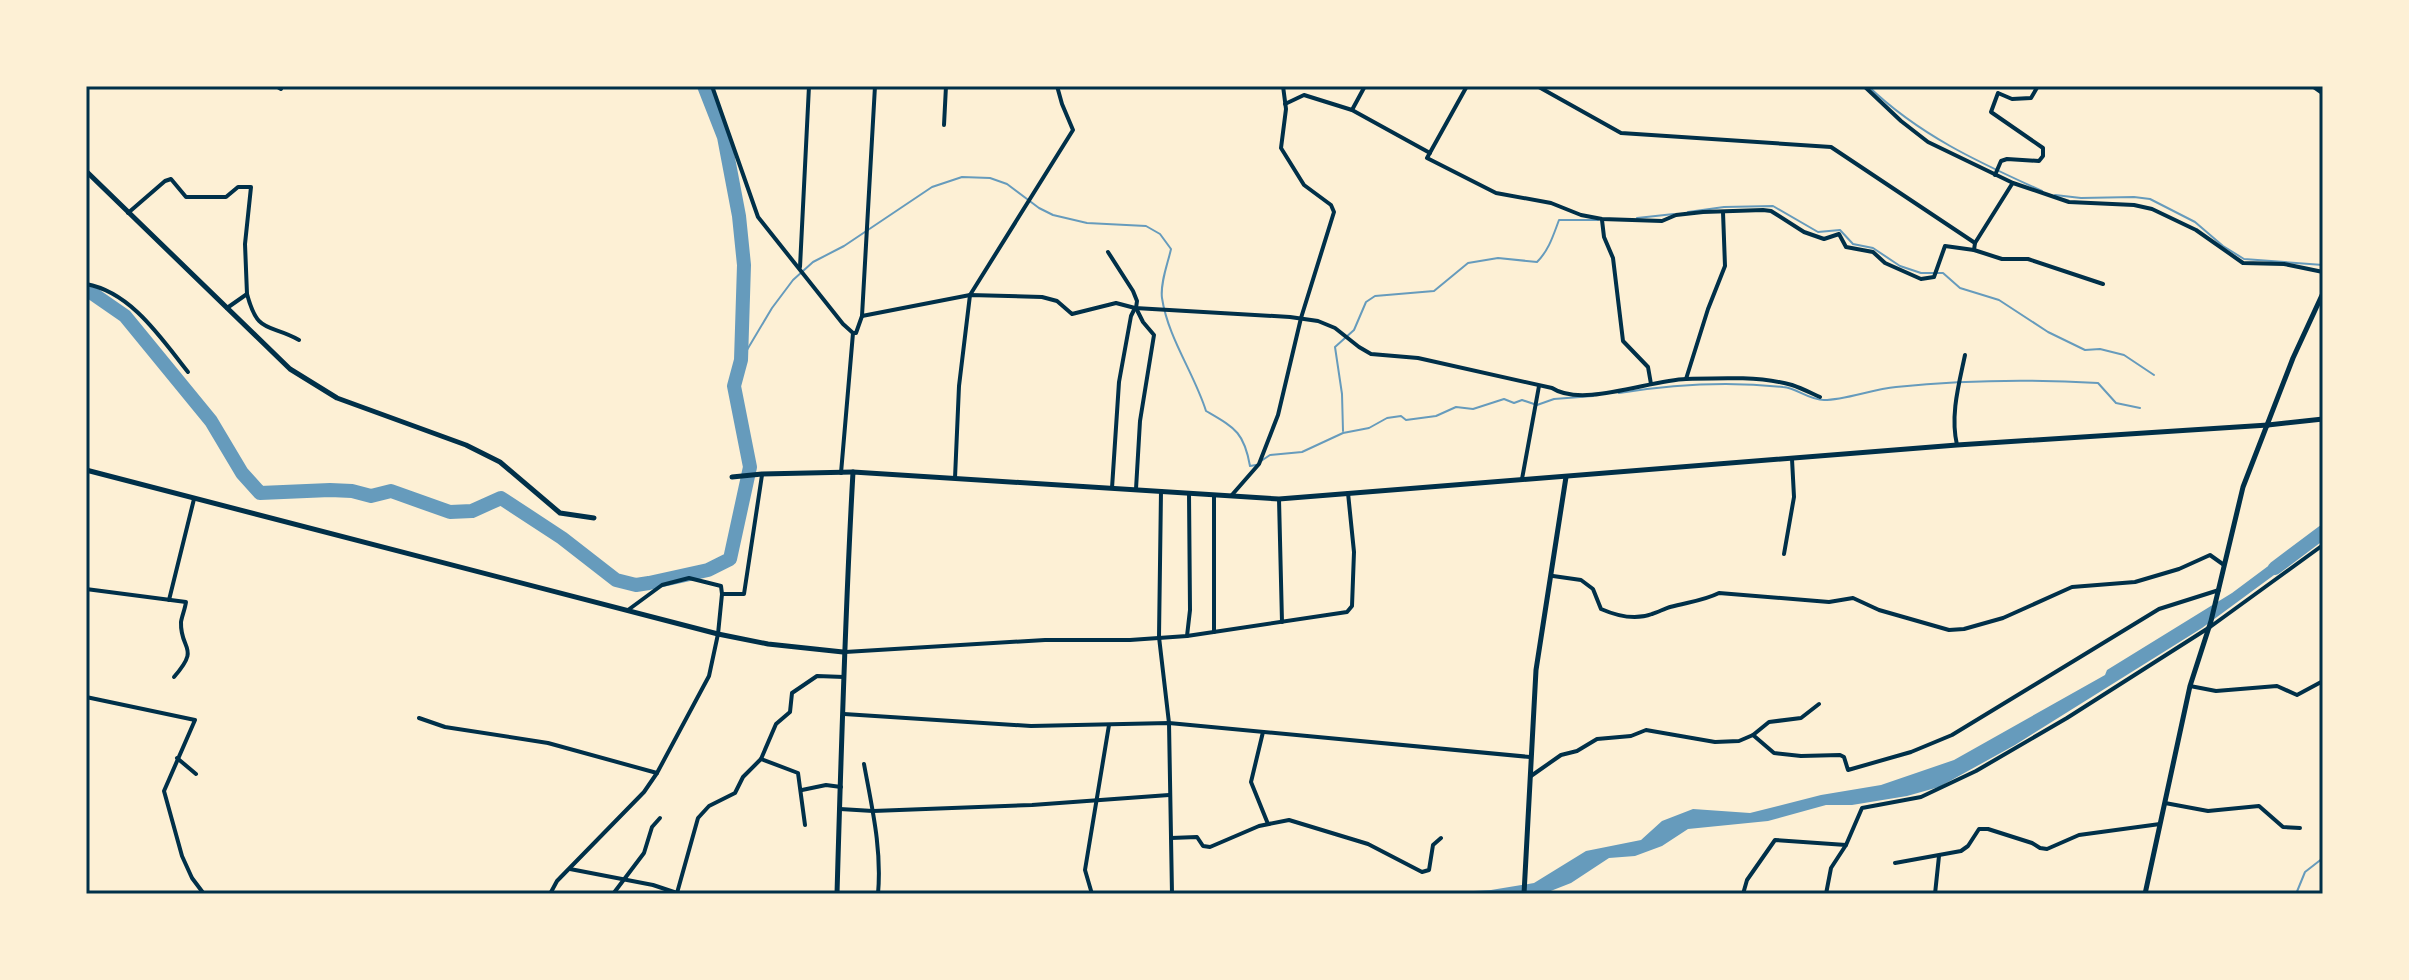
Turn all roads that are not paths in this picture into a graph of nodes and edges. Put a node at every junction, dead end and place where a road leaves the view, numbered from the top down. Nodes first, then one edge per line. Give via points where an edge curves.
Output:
1 (712, 86) edge
2 (809, 86) edge
3 (875, 86) edge
4 (946, 86) edge
5 (1057, 86) edge
6 (1283, 86) edge
7 (1365, 86) edge
8 (1467, 86) edge
9 (1537, 86) edge
10 (1864, 86) edge
11 (2038, 86) edge
12 (2313, 86) edge
13 (2323, 93) edge
14 (1285, 104) junction
15 (1352, 110) junction
16 (944, 125) dead end
17 (1430, 153) junction
18 (86, 171) edge
19 (1995, 175) junction
20 (2013, 183) junction
21 (1723, 211) junction
22 (128, 213) junction
23 (1602, 219) junction
24 (1975, 243) junction
25 (1974, 250) junction
26 (1108, 252) dead end
27 (800, 270) junction
28 (2323, 272) edge
29 (86, 284) edge
30 (2103, 284) dead end
31 (2323, 293) edge
32 (247, 294) junction
33 (970, 295) junction
34 (1135, 308) junction
35 (225, 309) junction
36 (862, 316) junction
37 (1301, 318) junction
38 (853, 333) junction
39 (299, 340) dead end
40 (1965, 355) dead end
41 (188, 372) dead end
42 (1686, 379) junction
43 (1651, 384) junction
44 (1539, 386) junction
45 (1820, 397) dead end
46 (2323, 419) edge
47 (2268, 425) junction
48 (1957, 445) junction
49 (1792, 459) junction
50 (86, 470) edge
51 (853, 472) junction
52 (841, 473) junction
53 (762, 474) junction
54 (732, 477) dead end
55 (1566, 477) junction
56 (955, 478) junction
57 (1522, 479) junction
58 (1112, 488) junction
59 (1136, 489) junction
60 (1161, 491) junction
61 (1189, 493) junction
62 (1348, 493) junction
63 (1214, 495) junction
64 (1231, 496) junction
65 (194, 499) junction
66 (1279, 499) junction
67 (594, 518) dead end
68 (2323, 545) edge
69 (1784, 554) dead end
70 (2224, 565) junction
71 (1553, 576) junction
72 (86, 589) edge
73 (2218, 592) junction
74 (722, 594) junction
75 (169, 600) junction
76 (628, 610) junction
77 (1282, 622) junction
78 (2210, 624) junction
79 (1214, 632) junction
80 (718, 634) junction
81 (1187, 636) junction
82 (1159, 637) junction
83 (843, 652) junction
84 (174, 677) dead end
85 (844, 677) junction
86 (2323, 681) edge
87 (2190, 686) junction
88 (86, 697) edge
89 (1819, 704) dead end
90 (844, 714) junction
91 (419, 718) dead end
92 (1169, 723) junction
93 (1109, 725) junction
94 (1263, 732) junction
95 (1753, 735) junction
96 (1530, 757) junction
97 (177, 758) junction
98 (761, 759) junction
99 (864, 764) dead end
100 (657, 773) junction
101 (196, 774) dead end
102 (1529, 777) junction
103 (841, 787) junction
104 (802, 790) junction
105 (1169, 795) junction
106 (1096, 801) junction
107 (2165, 803) junction
108 (840, 809) junction
109 (873, 811) junction
110 (660, 818) dead end
111 (1268, 824) junction
112 (2160, 824) junction
113 (805, 825) dead end
114 (2300, 828) dead end
115 (1171, 838) junction
116 (1441, 838) dead end
117 (1846, 845) junction
118 (1939, 856) junction
119 (1895, 863) dead end
120 (570, 869) junction
121 (625, 879) junction
122 (204, 894) edge
123 (550, 894) edge
124 (613, 894) edge
125 (678, 894) edge
126 (837, 894) edge
127 (878, 894) edge
128 (1092, 894) edge
129 (1172, 894) edge
130 (1524, 894) edge
131 (1743, 894) edge
132 (1826, 894) edge
133 (1935, 894) edge
134 (2145, 894) edge

1 - 27 street via 758,217
2 - 27 street
3 - 36 street
4 - 16 street
5 - 33 street via 1073,130
6 - 14 street
7 - 15 street
8 - 17 street
9 - 24 street via 1621,133 1831,147
10 - 19 street via 1928,142
11 - 19 street via 2031,98 1998,93 1991,112 2043,148 2043,156 2039,161 2001,161
12 - 13 main road
14 - 15 street via 1304,95
14 - 37 street via 1281,148 1304,185 1334,212
15 - 17 street
17 - 23 street via 1427,158 1496,193
18 - 22 main road
19 - 20 street
20 - 24 street
20 - 28 street via 2069,202 2152,209 2196,230 2243,263
21 - 23 street via 1662,221
21 - 25 street via 1771,211 1824,239 1839,234 1846,247 1873,252 1921,279 1934,277 1945,246
21 - 42 street via 1725,266
22 - 32 street via 171,179 186,197 226,197 238,187 251,187
22 - 35 main road
23 - 43 street via 1613,258 1623,341 1648,367
24 - 25 street
25 - 30 street via 2039,262
26 - 34 street via 1135,296
27 - 38 street
29 - 41 street via 126,302
31 - 47 main road
32 - 35 street
32 - 39 street via 264,327
33 - 34 street via 1042,297 1072,314 1116,303
33 - 36 street
33 - 56 street
34 - 37 street
34 - 58 street via 1119,382
34 - 59 street via 1154,335
35 - 67 main road via 290,369 337,398 466,445 500,462 560,513
36 - 38 street
37 - 44 street via 1335,328 1371,354 1418,358
37 - 64 street via 1278,415 1259,464
38 - 52 street
40 - 48 street via 1954,410
42 - 43 street
42 - 45 street via 1773,382
43 - 44 street via 1587,394 1560,394
44 - 57 street
46 - 47 main road
47 - 48 main road
47 - 70 main road via 2243,487
48 - 49 main road
49 - 55 main road
49 - 69 street via 1794,497
50 - 65 main road
51 - 52 main road
51 - 56 main road
51 - 83 main road
52 - 53 main road
53 - 54 main road
53 - 74 street via 744,594
55 - 57 main road
55 - 71 main road
56 - 58 main road
57 - 62 main road
58 - 59 main road
59 - 60 main road
60 - 61 main road
60 - 82 street
61 - 63 main road
61 - 81 street
62 - 66 main road
62 - 77 street via 1352,606 1347,612
63 - 64 main road
63 - 79 street
64 - 66 main road
65 - 75 street
65 - 76 main road
66 - 77 street
68 - 78 street
70 - 71 street via 2210,555 2135,582 2072,587 2003,618 1949,630 1853,598 1829,602 1719,593 1650,615 1625,616 1601,609 1593,589 1581,580
70 - 73 main road
71 - 96 main road via 1536,670
72 - 75 street
73 - 78 main road
73 - 95 street via 2159,609 1952,735 1911,752 1848,770 1840,755 1774,753
74 - 76 street via 721,586 689,578 662,585
74 - 80 street
75 - 84 street via 186,602 181,622 188,657
76 - 80 main road
77 - 79 street
78 - 87 main road
78 - 117 street via 1976,771 1921,797 1862,808
79 - 81 street
80 - 83 main road
80 - 100 street via 709,676
81 - 82 street
82 - 83 street
82 - 92 street
83 - 85 main road
85 - 90 main road
85 - 98 street via 817,676 792,693 790,712 776,724
86 - 87 street via 2297,695 2277,686 2216,691
87 - 107 main road
88 - 97 street via 195,720
89 - 95 street via 1801,718 1769,722
90 - 93 street via 1031,726
90 - 103 main road
91 - 100 street via 548,743
92 - 93 street
92 - 94 street
92 - 105 street
93 - 106 street
94 - 96 street
94 - 111 street via 1251,782
95 - 102 street via 1715,742 1641,731 1597,739
96 - 102 main road
97 - 101 street
97 - 122 street via 164,791 182,856
98 - 104 street via 798,773
98 - 125 street via 735,793 698,818
99 - 109 street
100 - 120 street
102 - 130 main road
103 - 104 street
103 - 108 main road
104 - 113 street
105 - 106 street
105 - 115 street
106 - 109 street
106 - 128 street via 1085,870
107 - 112 main road
107 - 114 street via 2208,811 2259,806 2283,827
108 - 109 street
108 - 126 main road
109 - 127 street via 880,853
110 - 121 street
111 - 115 street via 1210,847 1197,837
111 - 116 street via 1289,820 1368,844 1422,872 1429,870 1433,845
112 - 118 street via 2079,835 2047,849 1979,829 1961,851
112 - 134 main road
115 - 129 street
117 - 131 street via 1775,840
117 - 132 street via 1831,868
118 - 119 street
118 - 133 street
120 - 121 street
120 - 123 street
121 - 124 street
121 - 125 street

